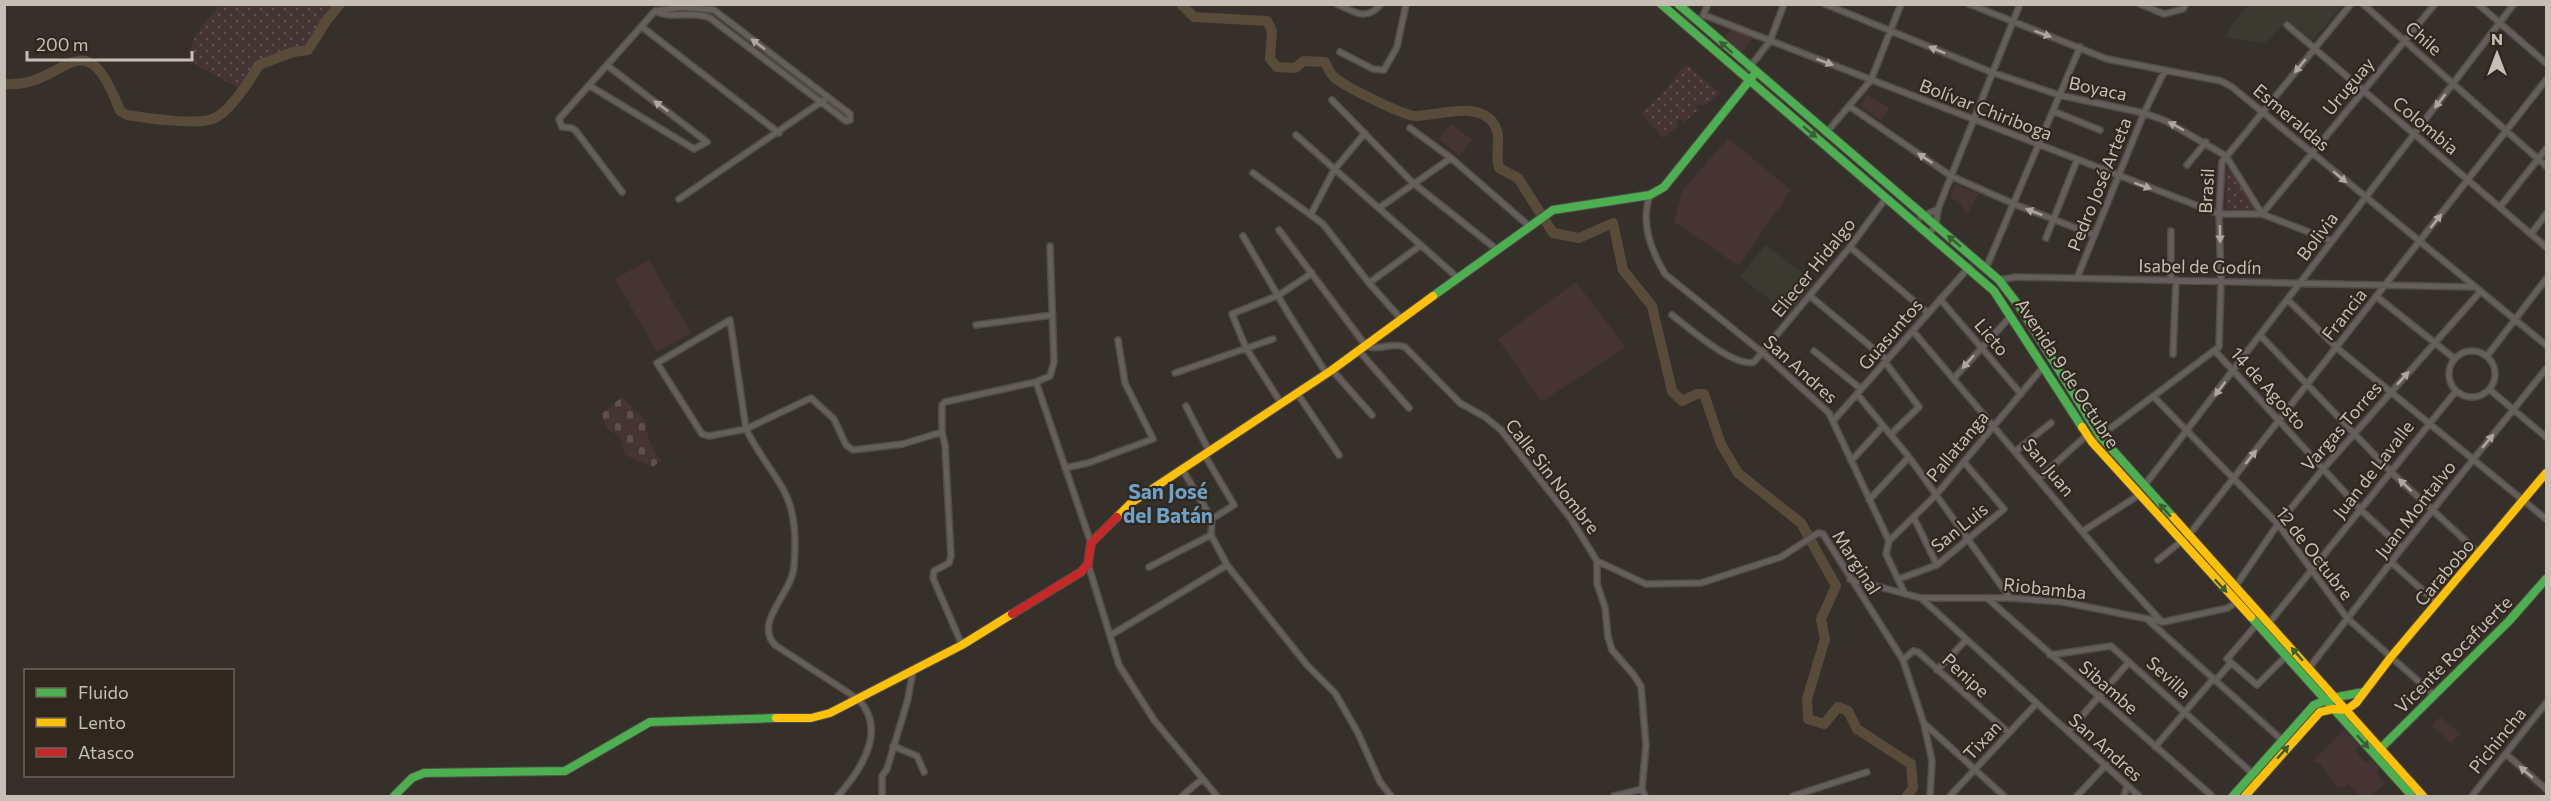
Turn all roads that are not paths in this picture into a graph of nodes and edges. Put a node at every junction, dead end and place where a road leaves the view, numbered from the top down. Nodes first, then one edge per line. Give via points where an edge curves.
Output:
1 (650, 4) edge
2 (1337, 4) edge
3 (1381, 4) edge
4 (1406, 4) edge
5 (1661, 4) edge
6 (1678, 4) edge
7 (1708, 4) edge
8 (1784, 4) edge
9 (1825, 4) edge
10 (1902, 4) edge
11 (1970, 4) edge
12 (2019, 4) edge
13 (2140, 4) edge
14 (2186, 4) edge
15 (2350, 4) edge
16 (2363, 4) edge
17 (2435, 4) edge
18 (2478, 4) edge
19 (2514, 4) edge
20 (683, 6) edge
21 (655, 11) junction
22 (1701, 18) junction
23 (2013, 22) junction
24 (2500, 23) junction
25 (2287, 25) dead end
26 (642, 27) junction
27 (1889, 31) junction
28 (1770, 41) junction
29 (2405, 41) junction
30 (2080, 47) junction
31 (2315, 48) junction
32 (1340, 52) dead end
33 (2547, 63) edge
34 (608, 66) junction
35 (1752, 70) junction
36 (2165, 70) junction
37 (1991, 72) junction
38 (1749, 80) junction
39 (1871, 80) junction
40 (2547, 80) edge
41 (2454, 84) junction
42 (590, 86) junction
43 (2364, 91) junction
44 (2059, 95) junction
45 (825, 99) junction
46 (1332, 99) dead end
47 (1849, 106) junction
48 (2053, 111) junction
49 (2144, 113) junction
50 (2263, 113) junction
51 (1974, 120) junction
52 (1410, 128) dead end
53 (2100, 130) dead end
54 (2506, 131) junction
55 (779, 133) junction
56 (1365, 133) junction
57 (1826, 134) junction
58 (2414, 134) junction
59 (1296, 135) dead end
60 (2206, 142) junction
61 (2039, 145) junction
62 (2547, 150) edge
63 (2312, 154) junction
64 (2226, 156) junction
65 (1451, 158) junction
66 (2539, 159) junction
67 (2077, 160) junction
68 (2187, 165) dead end
69 (2547, 166) edge
70 (1334, 170) junction
71 (1253, 173) dead end
72 (1952, 176) junction
73 (2119, 177) junction
74 (2468, 180) junction
75 (1413, 183) junction
76 (622, 192) dead end
77 (1650, 195) junction
78 (1886, 198) junction
79 (2365, 198) junction
80 (679, 199) dead end
81 (2014, 204) junction
82 (2500, 207) junction
83 (1379, 208) junction
84 (1938, 209) junction
85 (1311, 214) junction
86 (2219, 214) junction
87 (2262, 214) junction
88 (2547, 214) edge
89 (1923, 215) junction
90 (2053, 220) junction
91 (1917, 223) junction
92 (1529, 226) junction
93 (1936, 226) junction
94 (1279, 230) dead end
95 (2171, 231) dead end
96 (1929, 233) junction
97 (2531, 234) junction
98 (2094, 235) junction
99 (1243, 236) dead end
100 (2046, 238) dead end
101 (2332, 241) junction
102 (2419, 243) junction
103 (1421, 245) junction
104 (1050, 246) dead end
105 (2547, 247) edge
106 (1495, 248) junction
107 (1850, 248) junction
108 (1969, 267) junction
109 (1986, 268) junction
110 (1312, 273) junction
111 (1458, 278) junction
112 (2077, 278) junction
113 (2547, 279) edge
114 (1999, 280) junction
115 (2173, 280) junction
116 (2221, 281) junction
117 (1369, 283) junction
118 (2301, 283) junction
119 (2387, 285) junction
120 (2472, 287) junction
121 (2480, 292) junction
122 (1279, 295) junction
123 (1810, 296) junction
124 (2376, 296) junction
125 (1940, 299) junction
126 (2288, 300) junction
127 (1928, 313) junction
128 (1052, 315) junction
129 (1672, 315) dead end
130 (2012, 315) junction
131 (1402, 320) junction
132 (2514, 321) junction
133 (976, 325) dead end
134 (1912, 331) junction
135 (2260, 335) junction
136 (1273, 339) dead end
137 (1119, 340) dead end
138 (2435, 343) junction
139 (2547, 345) edge
140 (1246, 348) junction
141 (1362, 348) junction
142 (1981, 348) junction
143 (2337, 348) junction
144 (1814, 351) dead end
145 (2215, 351) junction
146 (1762, 353) junction
147 (2173, 354) dead end
148 (2487, 356) junction
149 (2455, 358) junction
150 (1886, 361) junction
151 (2044, 366) junction
152 (2547, 369) edge
153 (1329, 371) junction
154 (2233, 372) junction
155 (1175, 373) dead end
156 (1954, 378) junction
157 (1036, 382) junction
158 (2307, 384) junction
159 (2490, 390) junction
160 (2456, 391) junction
161 (1859, 392) junction
162 (2390, 392) junction
163 (1297, 393) junction
164 (2020, 394) junction
165 (2153, 396) junction
166 (1281, 403) junction
167 (1186, 406) dead end
168 (1409, 408) dead end
169 (2513, 410) junction
170 (1372, 415) dead end
171 (1833, 421) junction
172 (2278, 422) junction
173 (2051, 423) dead end
174 (2428, 424) junction
175 (1994, 425) junction
176 (1884, 426) junction
177 (746, 429) junction
178 (942, 432) junction
179 (2187, 432) junction
180 (2355, 433) junction
181 (1891, 434) junction
182 (2086, 435) junction
183 (2100, 436) junction
184 (2547, 437) edge
185 (2092, 442) junction
186 (2016, 451) junction
187 (1206, 453) junction
188 (1339, 455) dead end
189 (1909, 457) junction
190 (2473, 458) junction
191 (1851, 461) junction
192 (1964, 462) junction
193 (1065, 468) junction
194 (1182, 469) junction
195 (2323, 469) junction
196 (2391, 471) junction
197 (2547, 473) edge
198 (2038, 479) junction
199 (2233, 480) junction
200 (2144, 486) junction
201 (1936, 495) junction
202 (2139, 495) junction
203 (1869, 500) junction
204 (2524, 500) junction
205 (2361, 510) junction
206 (2433, 510) junction
207 (1914, 518) junction
208 (1212, 519) junction
209 (2547, 519) edge
210 (2278, 524) junction
211 (2083, 531) junction
212 (1211, 535) junction
213 (2188, 536) junction
214 (1889, 541) junction
215 (1969, 541) junction
216 (1091, 543) junction
217 (2182, 543) junction
218 (2402, 548) junction
219 (2479, 553) junction
220 (2158, 560) dead end
221 (1597, 561) junction
222 (2392, 563) junction
223 (1088, 564) junction
224 (1227, 565) junction
225 (1937, 565) junction
226 (1149, 567) dead end
227 (2311, 571) junction
228 (1850, 579) junction
229 (1899, 579) junction
230 (2547, 579) edge
231 (2235, 587) junction
232 (1905, 594) junction
233 (1921, 598) junction
234 (1987, 598) junction
235 (2010, 598) junction
236 (2236, 602) junction
237 (2437, 603) junction
238 (2347, 618) junction
239 (2148, 620) junction
240 (2163, 622) junction
241 (2269, 623) junction
242 (2257, 624) junction
243 (1111, 635) junction
244 (1966, 640) junction
245 (962, 645) junction
246 (2050, 655) junction
247 (2286, 656) junction
248 (2391, 657) junction
249 (1903, 660) junction
250 (2229, 661) junction
251 (2129, 662) junction
252 (2309, 668) junction
253 (913, 670) junction
254 (1937, 670) junction
255 (2214, 680) junction
256 (2366, 691) junction
257 (2434, 695) junction
258 (2098, 698) junction
259 (858, 699) junction
260 (2324, 699) junction
261 (2335, 699) junction
262 (2547, 703) edge
263 (2036, 704) junction
264 (2333, 709) junction
265 (2346, 710) junction
266 (2184, 711) junction
267 (1924, 724) junction
268 (2068, 732) junction
269 (2009, 733) junction
270 (2282, 740) junction
271 (894, 746) junction
272 (2154, 747) junction
273 (2380, 749) junction
274 (2506, 754) junction
275 (2106, 765) junction
276 (1975, 770) junction
277 (924, 772) dead end
278 (1867, 772) dead end
279 (2252, 773) junction
280 (1202, 779) junction
281 (2127, 786) junction
282 (1641, 789) junction
283 (2547, 789) edge
284 (394, 796) edge
285 (838, 796) edge
286 (882, 796) edge
287 (1182, 796) edge
288 (1217, 796) edge
289 (1391, 796) edge
290 (1614, 796) edge
291 (1645, 796) edge
292 (1792, 796) edge
293 (1930, 796) edge
294 (1950, 796) edge
295 (2004, 796) edge
296 (2077, 796) edge
297 (2124, 796) edge
298 (2139, 796) edge
299 (2212, 796) edge
300 (2233, 796) edge
301 (2245, 796) edge
302 (2412, 796) edge
303 (2423, 796) edge
304 (2472, 796) edge

1 - 21 street
2 - 3 street via 1362,15 1373,13
4 - 32 street via 1398,47 1384,70 1373,69
5 - 38 main road, Avenida 9 de Octubre
6 - 22 main road, Avenida 9 de Octubre
7 - 22 street
8 - 28 street
9 - 27 street, Boyaca
10 - 27 street
11 - 23 street, Esmeraldas
12 - 23 street
13 - 14 street via 2164,14 2183,9
15 - 31 street, Brasil
16 - 29 street, Chile
17 - 29 street, Uruguay
18 - 24 street
19 - 24 street, Bolivia
20 - 21 street
45 -> 20 street via 714,10
21 - 26 street
21 - 45 street via 710,18
22 - 28 street, Bolívar Chiriboga
35 -> 22 main road, Avenida 9 de Octubre
23 -> 30 street, Esmeraldas
23 - 37 street
24 - 33 street
24 - 41 street, Bolivia
25 - 31 street, Colombia
26 - 34 street
26 - 55 street
37 -> 27 street, Boyaca
27 - 39 street
28 - 35 street
28 -> 39 street, Bolívar Chiriboga
29 - 41 street, Chile
29 - 43 street, Uruguay
30 - 36 street, Esmeraldas via 2127,64
30 - 44 street
31 - 43 street, Colombia
31 -> 50 street, Brasil
34 - 42 street
42 -> 34 street via 694,149 707,142
35 - 38 main road
35 - 57 main road, Avenida 9 de Octubre
36 - 49 street, Pedro José Arteta
36 - 50 street, Esmeraldas via 2221,81
37 - 44 street, Boyaca
37 - 51 street
38 - 77 main road via 1664,187
38 -> 78 main road, Avenida 9 de Octubre
39 - 47 street
39 - 51 street, Bolívar Chiriboga
40 - 54 street, Francia
41 - 54 street, Chile
41 -> 58 street, Bolivia
42 - 76 street via 559,119 561,127 576,131
43 - 58 street, Colombia
43 - 63 street, Uruguay
44 - 48 street
44 - 49 street, Boyaca
45 - 45 street via 846,121 850,120 849,114
45 - 55 street
46 - 56 street
47 - 57 street
72 -> 47 street
48 - 53 street
48 - 61 street
60 -> 49 street, Boyaca
49 - 73 street, Pedro José Arteta
50 - 63 street, Esmeraldas
50 - 64 street, Brasil
51 - 61 street, Bolívar Chiriboga
51 - 72 street
52 - 65 street
54 - 66 street, Chile
54 - 74 street, Francia
55 - 80 street
56 - 70 street
56 - 75 street
57 - 89 main road, Avenida 9 de Octubre
58 - 74 street, Colombia
58 - 79 street, Bolivia
59 - 70 street
60 - 64 street, Boyaca
60 - 68 street
61 - 67 street, Bolívar Chiriboga
61 - 81 street
62 - 66 street
63 -> 79 street, Esmeraldas
63 - 87 street, Uruguay
64 - 86 street, Brasil via 2221,167
64 - 87 street, Boyaca
65 - 75 street
65 - 92 street
66 - 69 street, Chile
66 - 82 street
67 - 73 street, Bolívar Chiriboga
67 - 90 street
70 - 83 street
70 - 85 street
71 - 85 street
72 - 81 street
72 - 84 street
73 -> 86 street, Bolívar Chiriboga
73 - 98 street, Pedro José Arteta
74 - 82 street, Colombia
102 -> 74 street, Francia
75 - 83 street
75 - 106 street
77 - 92 main road via 1553,210
77 - 146 street, San Andres via 1645,210 1647,231 1665,274
78 - 91 main road, Avenida 9 de Octubre
78 - 107 street, Eliecer Hidalgo
79 - 101 street, Bolivia
79 - 102 street, Esmeraldas
90 -> 81 street
81 - 109 street
82 - 97 street, Colombia
83 - 103 street
84 - 89 street
84 - 93 street
85 - 117 street
86 - 87 street, Bolívar Chiriboga
86 -> 116 street, Brasil
87 - 101 street
88 - 97 street
89 - 91 street
89 - 93 main road, Avenida 9 de Octubre
90 - 98 street
90 - 100 street
91 - 96 main road, Avenida 9 de Octubre
92 - 106 main road
93 - 96 street
109 -> 93 main road, Avenida 9 de Octubre
94 - 110 street
95 - 115 street
96 - 108 main road, Avenida 9 de Octubre
97 - 105 street, Colombia
98 - 112 street, Pedro José Arteta
99 - 122 street
101 - 118 street, Bolivia
102 - 119 street, Francia
102 - 120 street, Esmeraldas
103 - 111 street
103 - 117 street
104 - 128 street
106 - 111 main road
107 - 123 street, Eliecer Hidalgo
107 - 127 street
108 - 125 street, Guasuntos
108 - 130 main road, Avenida 9 de Octubre
109 - 114 main road, Avenida 9 de Octubre
110 - 122 street
110 - 141 street
111 - 131 main road
112 - 114 street, Isabel de Godín
112 - 115 street, Isabel de Godín
113 - 132 street
114 - 183 main road, Avenida 9 de Octubre
115 - 116 street, Isabel de Godín
115 - 147 street
116 - 118 street, Isabel de Godín
116 - 145 street, Brasil via 2220,344
117 - 131 street
118 - 119 street, Isabel de Godín
118 - 126 street, Bolivia
119 - 120 street, Isabel de Godín
119 - 124 street, Francia
120 - 121 street, Esmeraldas
121 - 132 street, Esmeraldas
121 - 138 street, Vargas Torres
122 - 140 street via 1233,313
122 - 153 street
123 - 146 street, Eliecer Hidalgo
123 - 150 street
124 - 138 street
124 - 143 street, Francia
125 - 127 street, Guasuntos
125 - 142 street, Licto
126 - 135 street, Bolivia
126 - 143 street
127 - 134 street, Guasuntos
128 - 133 street
128 - 157 street via 1054,362 1050,376
129 - 146 street via 1715,347 1746,363 1754,362
130 - 142 street
130 - 151 main road, Avenida 9 de Octubre
131 - 141 main road
132 - 139 street, Esmeraldas
132 - 148 street
134 - 150 street, Guasuntos
134 - 156 street, San Juan
135 - 154 street, Bolivia
135 - 158 street
136 - 140 street
137 - 193 street via 1125,383 1153,439
138 - 149 street
162 -> 138 street, Vargas Torres
140 - 155 street
140 - 166 street
141 - 153 main road
141 - 168 street
141 - 221 street, Calle Sin Nombre via 1405,347 1461,403 1501,430 1571,519
142 -> 156 street
142 - 164 street, Licto
143 - 158 street, Francia
143 - 162 street
144 - 161 street
145 - 154 street, 14 de Agosto
145 - 165 street
146 - 171 street, San Andres via 1825,408
148 - 149 street via 2470,351
148 - 159 street via 2496,373
149 - 160 street via 2449,375
150 - 161 street, Guasuntos
150 - 181 street via 1919,407
151 - 164 street, Pallatanga
151 - 182 main road, Avenida 9 de Octubre
152 - 169 street, Juan Montalvo
153 - 163 main road
153 - 170 street
154 - 172 street, 14 de Agosto
154 -> 179 street, Bolivia
156 - 175 street, San Juan
157 - 178 street via 945,402
157 - 193 street
158 - 172 street, Francia
158 - 180 street
159 - 160 street via 2473,398
159 - 169 street
160 - 174 street, Juan de Lavalle
161 - 171 street, Guasuntos
161 - 176 street
162 - 174 street
162 - 180 street, Vargas Torres
163 - 166 main road
163 - 188 street
164 - 175 street, Pallatanga
165 - 179 street, 12 de Octubre
165 - 183 street
166 - 187 main road
167 - 187 street
169 - 184 street
190 -> 169 street, Juan Montalvo
171 - 191 street, San Andres
172 - 195 street, 14 de Agosto
199 -> 172 street, Francia
173 - 186 street
174 - 190 street
174 - 196 street, Juan de Lavalle
175 - 186 street, San Juan
175 - 192 street, Pallatanga
176 - 181 street
176 - 191 street
177 - 177 street via 702,434 657,363 730,320
177 - 178 street via 811,398 834,420 846,445 853,450 903,444
177 - 259 street via 784,490 795,529 792,578 770,618 769,638
178 - 245 street via 951,556 949,563 934,571 933,578
179 - 199 street, 12 de Octubre
179 - 200 street, Bolivia
180 - 195 street, Vargas Torres
180 - 196 street
181 - 189 street
182 - 185 main road, Avenida 9 de Octubre
182 - 198 street
183 - 185 street
183 - 200 main road, Avenida 9 de Octubre
185 - 202 main road, Avenida 9 de Octubre
186 - 198 street, San Juan
187 - 194 main road
187 - 208 street via 1234,505
189 - 201 street
189 - 203 street
190 - 204 street
190 - 206 street, Juan Montalvo
191 - 203 street, San Andres
192 - 201 street, Pallatanga
192 - 215 street, San Luis via 2004,509
193 - 216 street
194 - 208 street
194 - 216 main road via 1131,503
195 - 205 street, 14 de Agosto
195 - 210 street, Vargas Torres
196 - 205 street, Juan de Lavalle
206 -> 196 street
197 - 204 main road, Carabobo
198 - 211 street, San Juan
199 - 210 street, 12 de Octubre
199 - 213 street, Francia
213 -> 200 main road, Avenida 9 de Octubre
201 - 207 street, Pallatanga
201 - 215 street
202 - 211 street
202 - 217 main road, Avenida 9 de Octubre
203 - 214 street, San Andres
204 - 209 street
204 - 219 main road, Carabobo
205 - 218 street, 14 de Agosto
205 - 227 street, Juan de Lavalle
206 - 218 street, Juan Montalvo
206 - 219 street
207 - 214 street, Pallatanga
207 - 225 street
208 - 212 street
210 - 227 street, 12 de Octubre
210 - 231 street, Vargas Torres
211 - 240 street, San Juan
212 - 224 street
212 - 226 street
213 - 217 street, Francia
213 - 231 main road, Avenida 9 de Octubre
214 - 229 street, San Andres via 1886,554
215 - 225 street, San Luis
215 - 235 street
216 - 223 main road
217 - 220 street, Francia
217 -> 236 main road, Avenida 9 de Octubre
218 - 222 street, Juan Montalvo
219 - 237 main road, Carabobo
221 - 228 street, Marginal via 1646,584 1701,583 1781,557 1818,533 1823,534
221 - 282 street, Calle Sin Nombre via 1612,650 1641,686 1646,745
222 - 237 street
222 - 238 street, Juan Montalvo
223 - 243 street
223 - 245 main road
224 - 243 street
224 - 289 street via 1307,665 1335,693
225 - 229 street, San Luis
227 - 238 street, 12 de Octubre
227 - 241 street, Juan de Lavalle
228 - 232 street, Riobamba
228 - 249 street, Marginal
229 - 232 street, San Andres
230 - 257 main road, Vicente Rocafuerte
231 - 241 main road, Avenida 9 de Octubre
232 - 233 street, Riobamba
233 - 234 street, Riobamba
233 - 244 street, San Andres
234 - 235 street, Riobamba
234 - 246 street, Sibambe
235 - 239 street, Riobamba via 2063,602
236 - 240 street, Riobamba via 2228,608
236 - 242 main road, Avenida 9 de Octubre
237 - 248 main road, Carabobo
238 - 248 street, 12 de Octubre
238 - 252 street, Juan Montalvo
239 - 240 street, Riobamba
239 - 255 street
252 -> 241 main road, Avenida 9 de Octubre
242 - 247 main road, Avenida 9 de Octubre
242 - 250 street
243 - 280 street via 1119,664 1154,720
244 - 254 street
244 - 263 street, San Andres
245 - 253 main road
246 - 251 street, Sevilla via 2109,646
246 - 258 street, Sibambe
247 - 250 street via 2257,685
247 - 260 main road, Avenida 9 de Octubre
248 - 256 main road, Carabobo
248 - 257 street, 12 de Octubre
249 - 254 street, Penipe via 1913,651 1918,652
249 - 267 street, Marginal
250 - 255 street
251 - 258 street
251 - 266 street, Sevilla
252 - 261 main road, Avenida 9 de Octubre
253 - 259 main road
253 - 271 street
254 - 269 street, Penipe
255 - 266 street
255 - 270 street
256 - 261 main road
256 - 265 main road, Carabobo
257 - 273 main road, Vicente Rocafuerte
258 - 268 street
258 - 272 street, Sibambe
259 - 284 main road via 811,718 650,722 565,771 424,773 412,778
259 - 285 street via 870,716 871,739 867,756
260 - 261 main road
260 - 264 main road, Avenida 9 de Octubre
260 - 270 main road
261 - 265 main road, Avenida 9 de Octubre
262 - 274 street, Pichincha
263 - 268 street, San Andres
263 - 269 street, Tixan
264 - 265 main road
301 -> 264 main road via 2320,712
264 -> 302 main road, Avenida 9 de Octubre
265 - 273 main road, Avenida 9 de Octubre
266 - 272 street
266 - 279 street, Sevilla
267 - 276 street
267 - 293 street, Marginal via 1934,770
268 - 275 street, San Andres
269 - 276 street, Tixan
270 - 279 main road
271 - 277 street via 917,756
271 - 286 street via 882,776
272 - 299 street, Sibambe
273 - 303 main road, Avenida 9 de Octubre
283 -> 274 street
274 - 304 street, Pichincha
275 - 281 street, San Andres
275 - 296 street
276 - 294 street, Tixan
276 - 295 street
278 - 292 street
279 - 300 main road
280 - 287 street
280 - 288 street
281 - 297 street
281 - 298 street, San Andres
282 - 290 street
282 - 291 street

